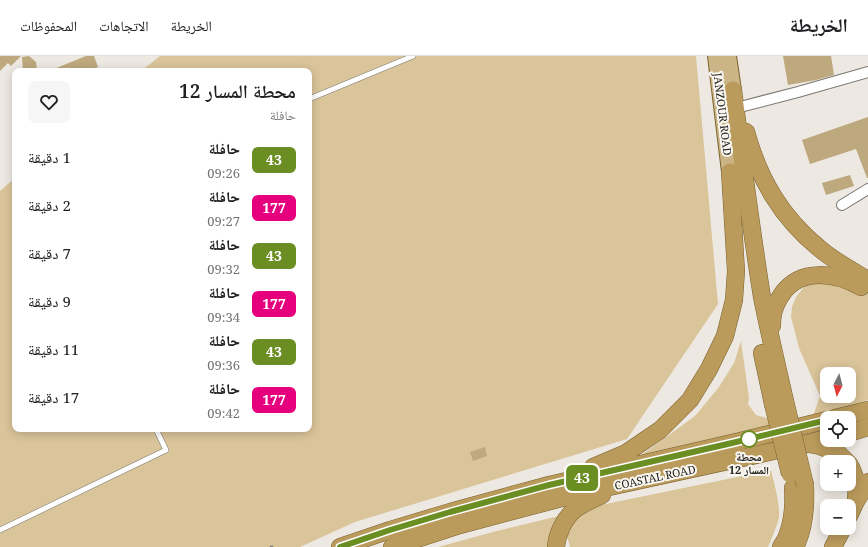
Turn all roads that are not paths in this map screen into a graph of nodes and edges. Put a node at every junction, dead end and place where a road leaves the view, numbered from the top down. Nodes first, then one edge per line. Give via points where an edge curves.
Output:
1 (413, 56) edge
2 (716, 56) edge
3 (728, 56) edge
4 (868, 72) edge
5 (733, 90) junction
6 (312, 98) edge
7 (740, 107) junction
8 (730, 172) junction
9 (868, 189) edge
10 (842, 206) dead end
11 (868, 280) edge
12 (868, 292) edge
13 (772, 348) junction
14 (779, 402) junction
15 (868, 410) edge
16 (856, 413) edge
17 (820, 422) edge
18 (868, 427) edge
19 (856, 430) edge
20 (157, 432) edge
21 (820, 440) edge
22 (806, 444) junction
23 (840, 455) edge
24 (631, 482) junction
25 (868, 482) edge
26 (856, 483) edge
27 (549, 485) junction
28 (799, 485) junction
29 (854, 499) edge
30 (856, 502) edge
31 (0, 530) edge
32 (839, 535) edge
33 (340, 547) edge
34 (392, 547) edge
35 (556, 547) edge
36 (781, 547) edge
37 (795, 547) edge
38 (833, 547) edge

1 - 6 lane
2 - 8 main road, JANZOUR ROAD
3 - 5 main road, JANZOUR ROAD
4 - 7 street
5 - 7 highway
5 - 13 highway via 754,246
7 - 11 highway via 759,170 775,200 794,225 819,248
8 - 14 highway via 762,358
8 - 27 highway via 736,270 734,300 725,336 709,369 690,400 660,430 626,454
9 - 10 street
12 - 13 highway via 840,277 810,276 795,281 776,303 772,318
13 - 14 highway
14 - 28 highway, bridge
15 - 16 highway
17 - 27 highway, COASTAL ROAD
18 - 19 highway
20 - 31 lane via 166,450
21 - 22 highway, COASTAL ROAD
22 - 23 highway via 820,446
22 - 24 highway, COASTAL ROAD
24 - 34 highway, COASTAL ROAD via 460,525
24 - 35 highway via 574,510 563,524
25 - 30 highway
26 - 29 highway
27 - 33 highway, COASTAL ROAD via 443,514
28 - 36 highway via 794,499 792,519
28 - 37 highway via 805,500 804,520
32 - 38 highway

